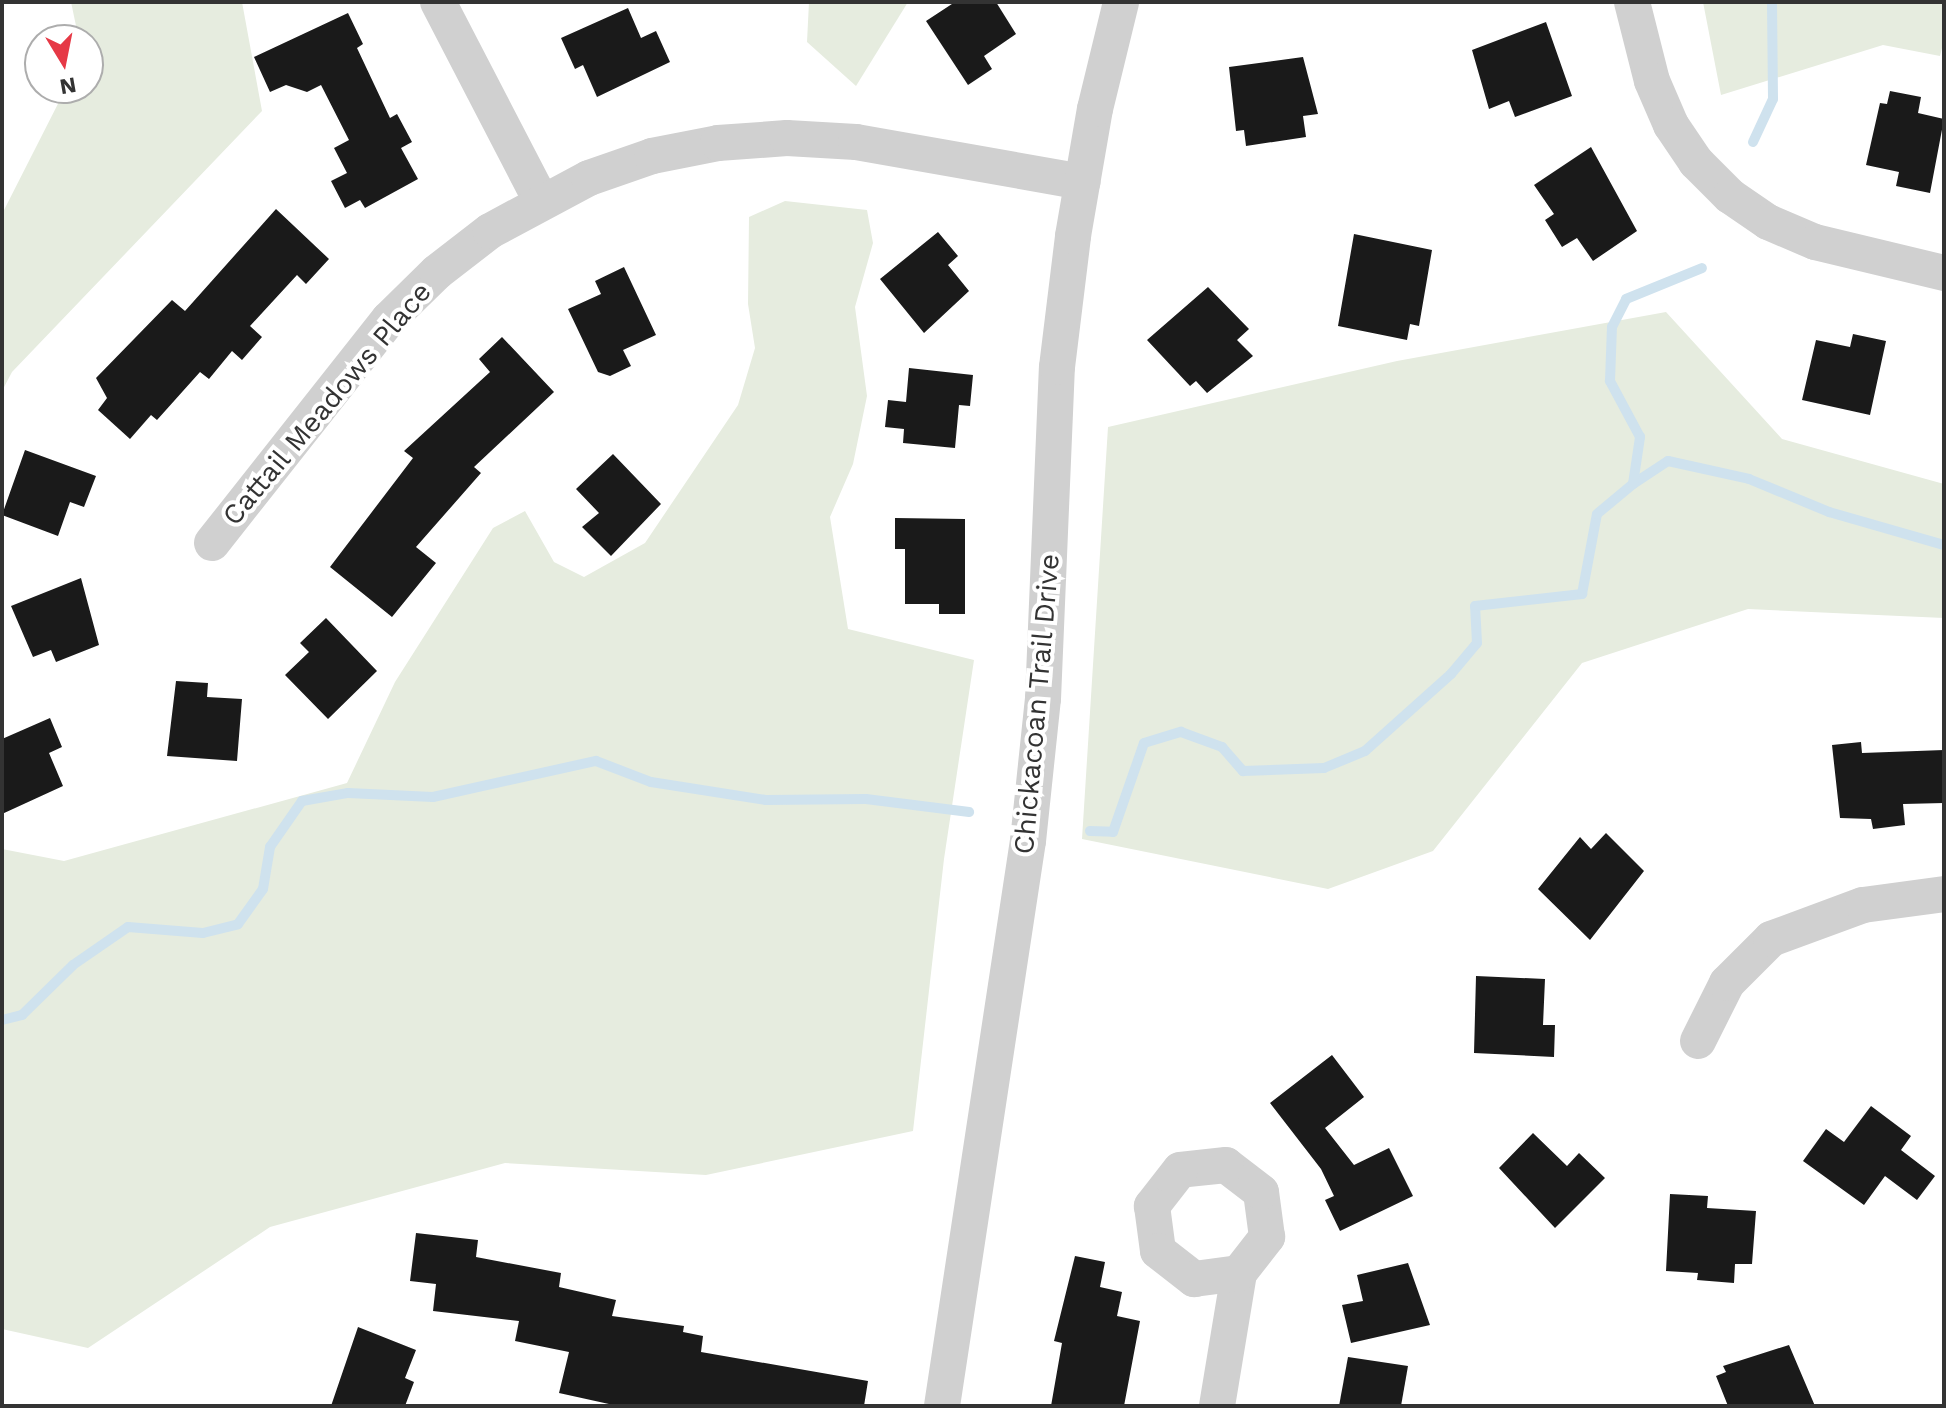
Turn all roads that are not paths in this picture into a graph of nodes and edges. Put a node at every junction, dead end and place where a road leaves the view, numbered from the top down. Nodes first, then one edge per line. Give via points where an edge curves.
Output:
1 (438, 2) edge
2 (1121, 2) edge
3 (1632, 2) edge
4 (1082, 182) junction
5 (541, 201) junction
6 (1944, 273) edge
7 (212, 543) dead end
8 (1944, 894) edge
9 (1698, 1041) dead end
10 (1239, 1273) dead end
11 (942, 1406) edge
12 (1217, 1406) edge

1 - 5 street
2 - 4 street, Chickacoan Trail Drive
3 - 6 street via 1652,81 1671,125 1696,162 1730,196 1768,222 1815,242
4 - 5 street, Cattail Meadows Place via 856,142 787,138 718,143 652,156
4 - 11 street, Chickacoan Trail Drive via 1057,367 1043,699 1028,841
5 - 7 street, Cattail Meadows Place via 437,272 389,319
8 - 9 street via 1863,905 1771,939 1727,983
10 - 12 street

